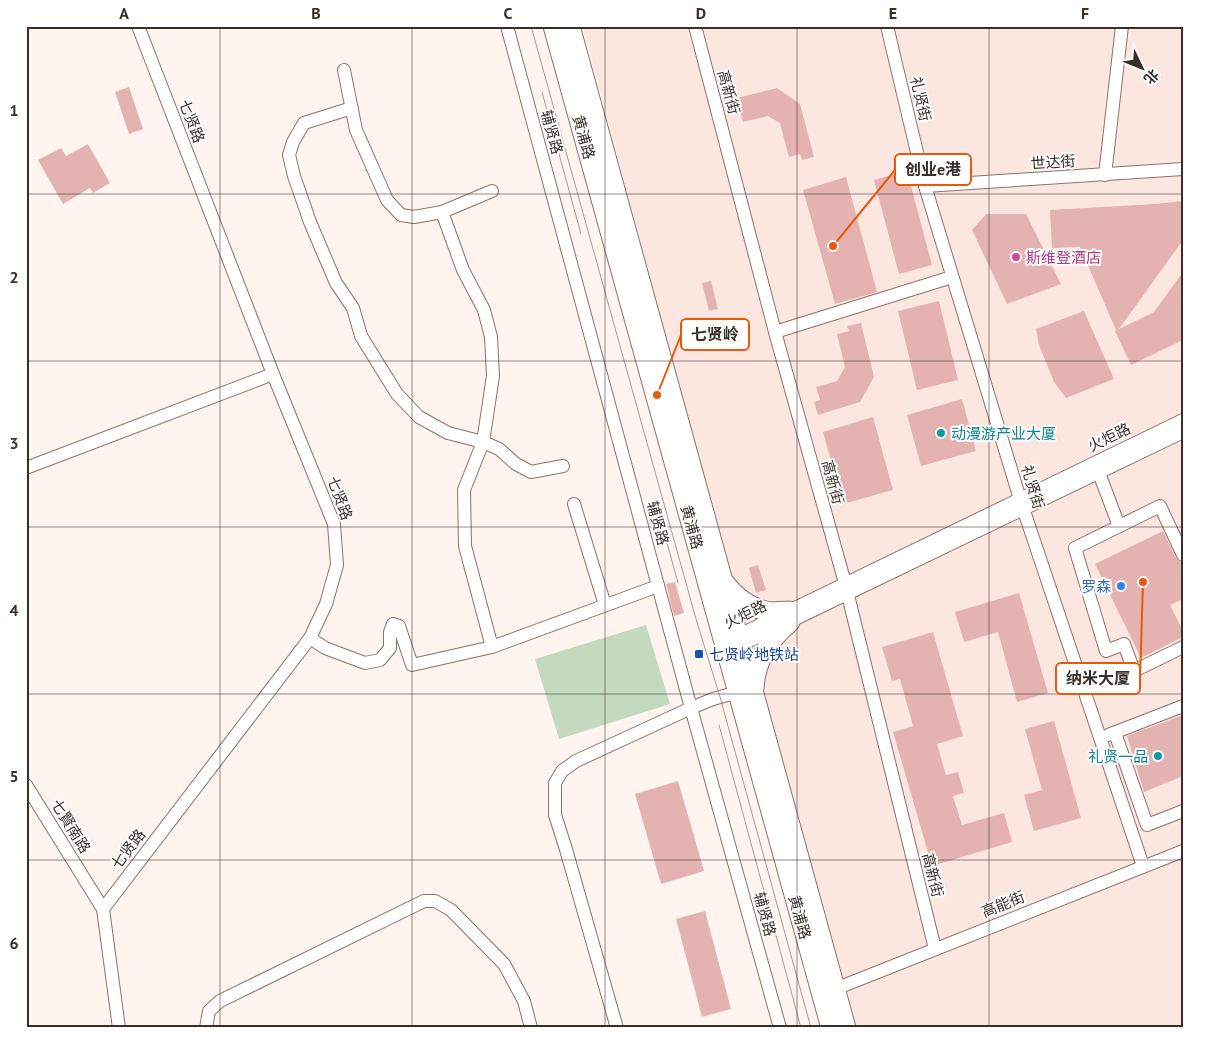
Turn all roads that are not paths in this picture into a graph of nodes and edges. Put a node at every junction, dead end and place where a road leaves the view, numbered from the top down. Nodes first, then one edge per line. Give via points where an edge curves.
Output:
1 (138, 26) edge
2 (507, 26) edge
3 (554, 26) edge
4 (570, 26) edge
5 (695, 26) edge
6 (887, 26) edge
7 (1122, 26) edge
8 (344, 70) dead end
9 (352, 108) junction
10 (1183, 169) edge
11 (1105, 175) junction
12 (925, 186) junction
13 (492, 190) dead end
14 (442, 212) junction
15 (952, 277) junction
16 (775, 332) junction
17 (273, 374) junction
18 (1183, 420) edge
19 (1183, 432) edge
20 (483, 442) junction
21 (563, 466) dead end
22 (26, 468) edge
23 (1099, 473) junction
24 (574, 504) dead end
25 (1021, 504) junction
26 (1119, 526) junction
27 (1183, 555) edge
28 (722, 579) junction
29 (658, 586) junction
30 (846, 589) junction
31 (605, 605) junction
32 (789, 616) junction
33 (310, 638) junction
34 (734, 641) junction
35 (492, 646) junction
36 (1183, 647) edge
37 (746, 693) junction
38 (1183, 706) edge
39 (691, 708) junction
40 (1115, 732) junction
41 (1100, 738) junction
42 (26, 786) edge
43 (1183, 811) edge
44 (1183, 850) edge
45 (1143, 866) junction
46 (103, 909) junction
47 (935, 949) junction
48 (835, 989) junction
49 (119, 1028) edge
50 (206, 1028) edge
51 (531, 1028) edge
52 (617, 1028) edge
53 (780, 1028) edge
54 (831, 1028) edge
55 (846, 1028) edge

1 - 17 street, 七贤路
2 - 29 street, 辅贤路
3 - 34 highway, 黄浦路
4 - 28 highway, 黄浦路
5 - 16 street, 高新街
6 - 12 street, 礼贤街
7 - 11 street
8 - 9 street
9 - 14 street via 356,130 387,200 401,215 414,217
9 - 20 street via 304,123 293,142 289,155 310,222 336,283 353,308 361,336 397,394 419,417 448,433
10 - 11 street, 世达街
11 - 12 street, 世达街
12 - 15 street, 礼贤街
13 - 14 street
14 - 20 street via 463,270 484,310 491,337 493,376
15 - 16 street
15 - 25 street, 礼贤街
16 - 30 street, 高新街
17 - 22 street
17 - 33 street, 七贤路 via 334,524 337,565 326,604
18 - 25 street, 火炬路
19 - 23 street, 火炬路
20 - 21 street via 499,449 531,472
20 - 35 street via 464,490 465,546
23 - 25 street, 火炬路
23 - 26 street
24 - 31 street
25 - 30 street, 火炬路
25 - 41 street, 礼贤街
26 - 27 street via 1160,506
26 - 36 street via 1076,548 1106,651 1124,644 1134,671
28 - 32 highway via 747,604
28 - 34 highway, 黄浦路
29 - 31 street
29 - 39 street, 辅贤路
30 - 32 street, 火炬路
30 - 47 street, 高新街
31 - 35 street
32 - 34 street, 火炬路
32 - 37 highway via 762,655 755,681
33 - 35 street via 324,648 365,663 380,660 390,648 393,624 399,626 412,665
33 - 46 street, 七贤路
34 - 37 highway, 黄浦路
37 - 39 street via 713,699
37 - 48 highway, 黄浦路
37 - 54 highway, 黄浦路
38 - 40 street
39 - 52 street via 576,761 562,771 555,783 555,815
39 - 53 street, 辅贤路
40 - 41 street
40 - 43 street via 1147,825
41 - 45 street, 礼贤街
42 - 46 street, 七賢南路
44 - 45 street, 高能街
45 - 47 street, 高能街
46 - 49 street
47 - 48 street, 高能街
48 - 55 highway, 黄浦路
50 - 51 street via 209,1011 220,1001 424,901 436,901 451,910 504,964 524,1001

